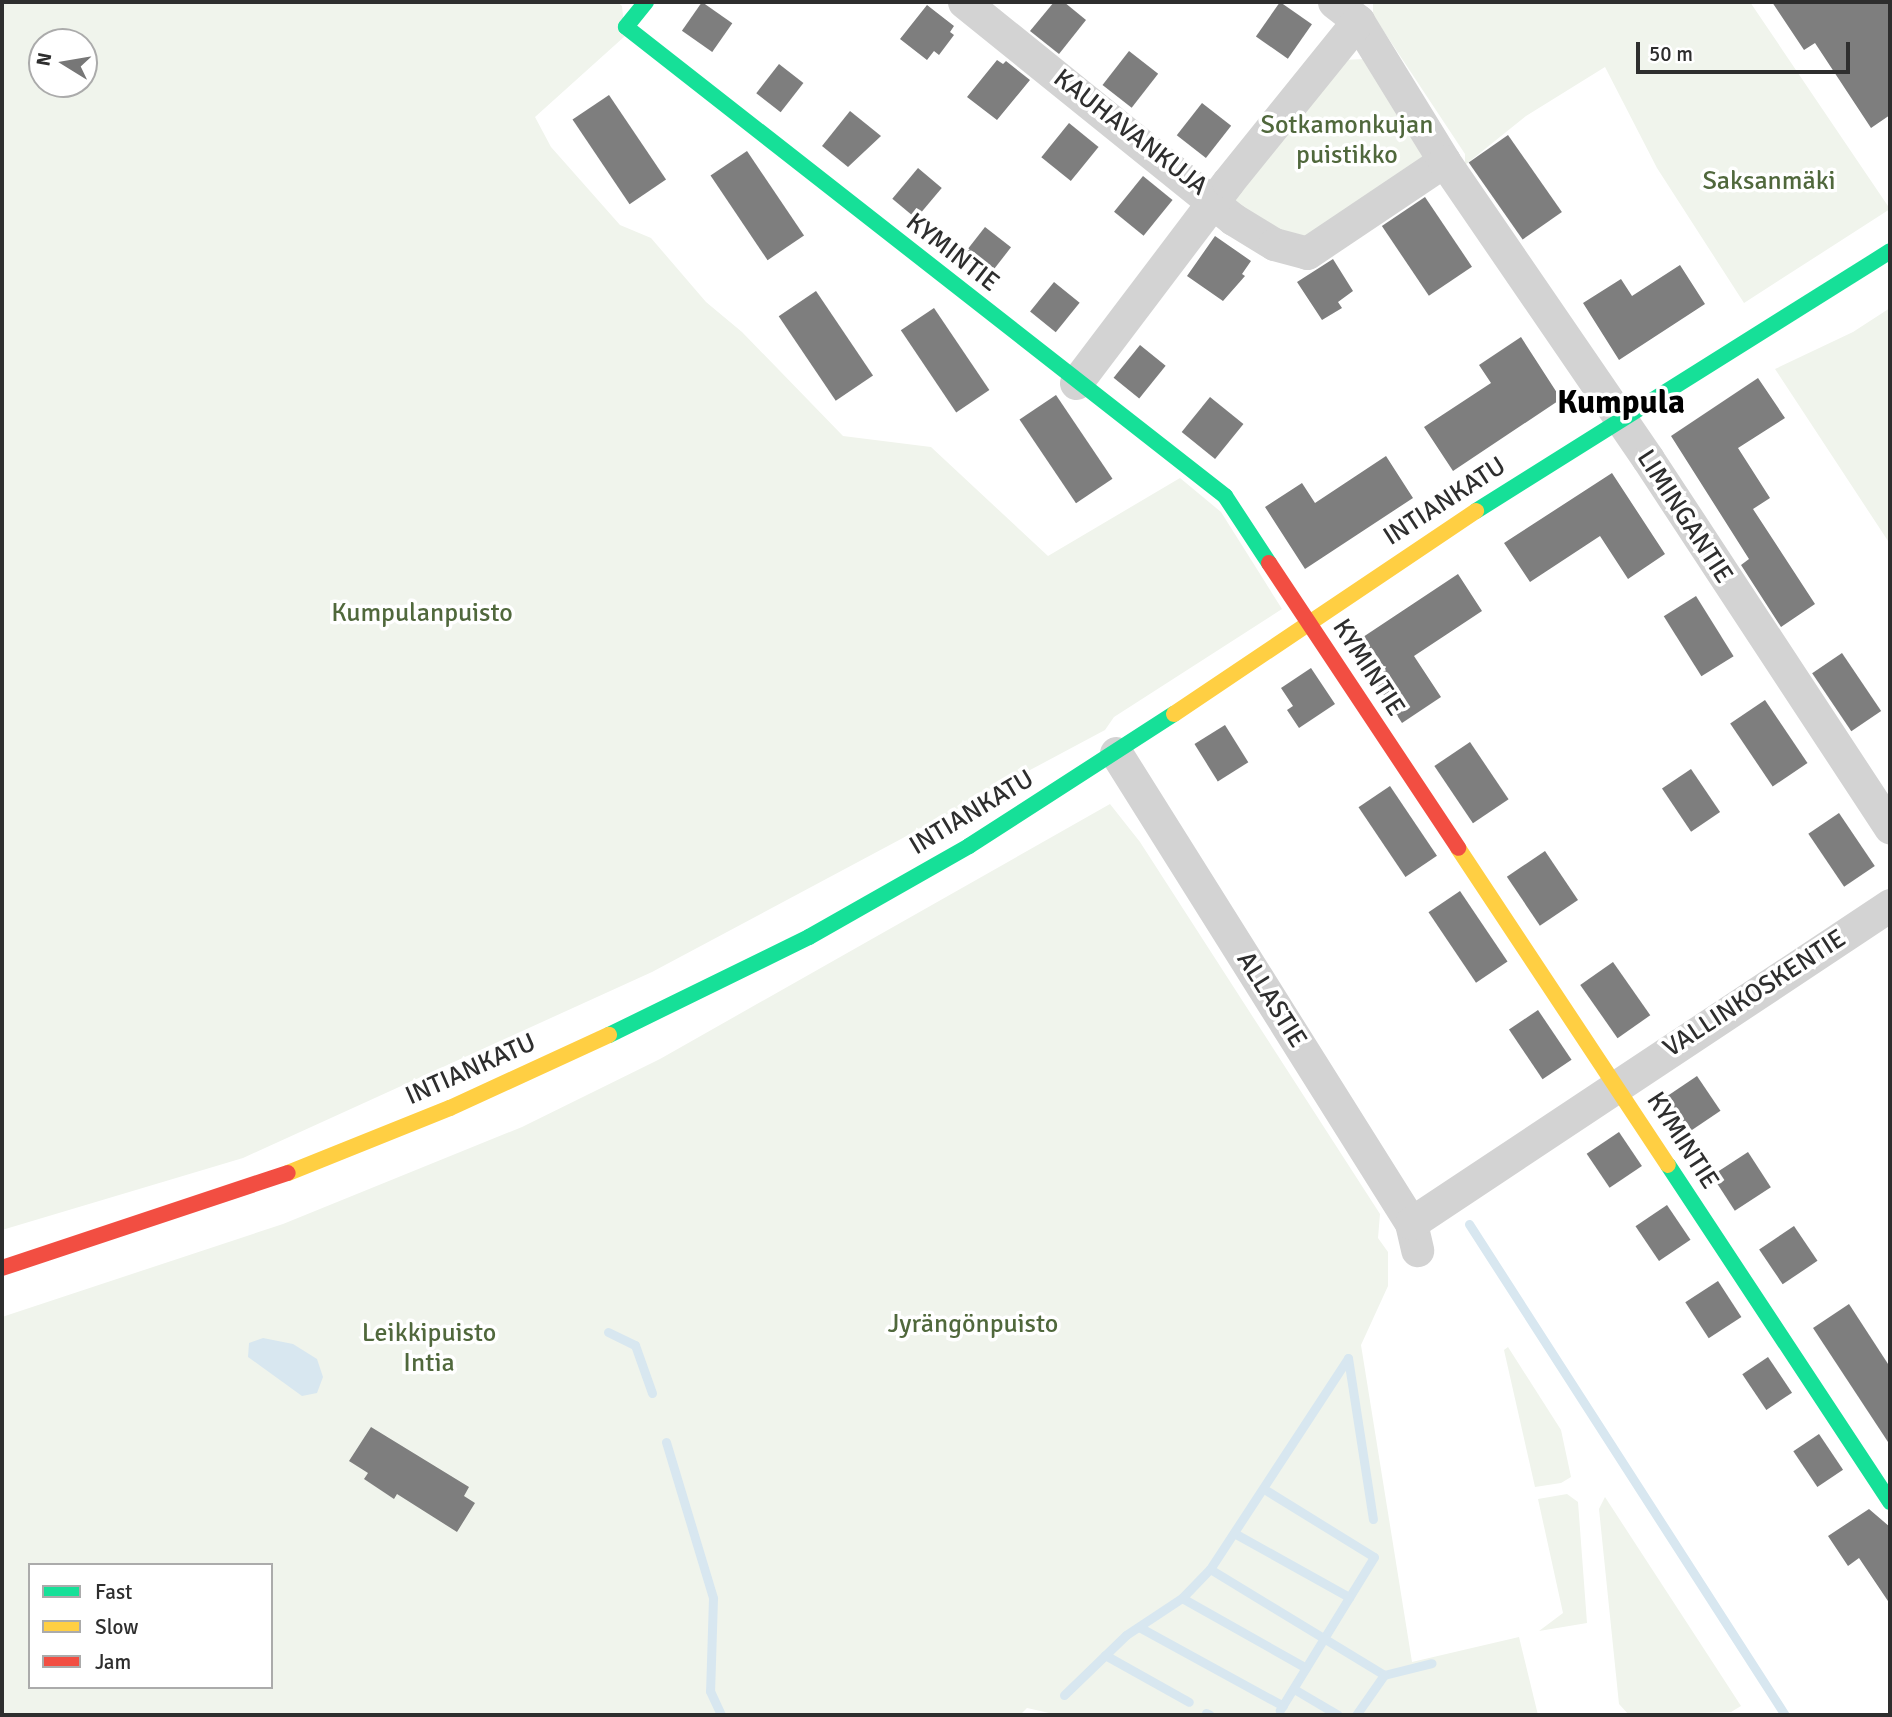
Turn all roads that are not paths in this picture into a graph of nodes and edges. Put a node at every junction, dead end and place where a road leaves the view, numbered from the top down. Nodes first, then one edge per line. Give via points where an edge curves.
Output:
1 (646, 2) edge
2 (964, 2) edge
3 (1346, 11) edge
4 (1444, 161) junction
5 (1214, 201) junction
6 (1890, 251) edge
7 (1076, 383) junction
8 (1619, 420) junction
9 (1310, 623) junction
10 (1116, 753) junction
11 (1890, 828) edge
12 (1890, 905) edge
13 (1616, 1086) junction
14 (1414, 1237) joint
15 (2, 1268) edge
16 (1890, 1502) edge

1 - 7 street, KYMINTIE via 626,27
2 - 5 street, KAUHAVANKUJA
3 - 4 street, LIMINGANTIE
3 - 5 street, KAUHAVANKUJA
4 - 5 street via 1307,253 1274,244 1233,219
4 - 8 street, LIMINGANTIE
5 - 7 street
6 - 8 street, INTIANKATU
7 - 9 street, KYMINTIE via 1225,496
8 - 9 street, INTIANKATU
8 - 11 street, LIMINGANTIE
9 - 10 street, INTIANKATU
9 - 13 street, KYMINTIE
10 - 14 street, ALLASTIE
10 - 15 street, INTIANKATU via 969,846 809,937 659,1013 450,1108 263,1183
12 - 13 street, VALLINKOSKENTIE
13 - 14 street, VALLINKOSKENTIE
13 - 16 street, KYMINTIE

